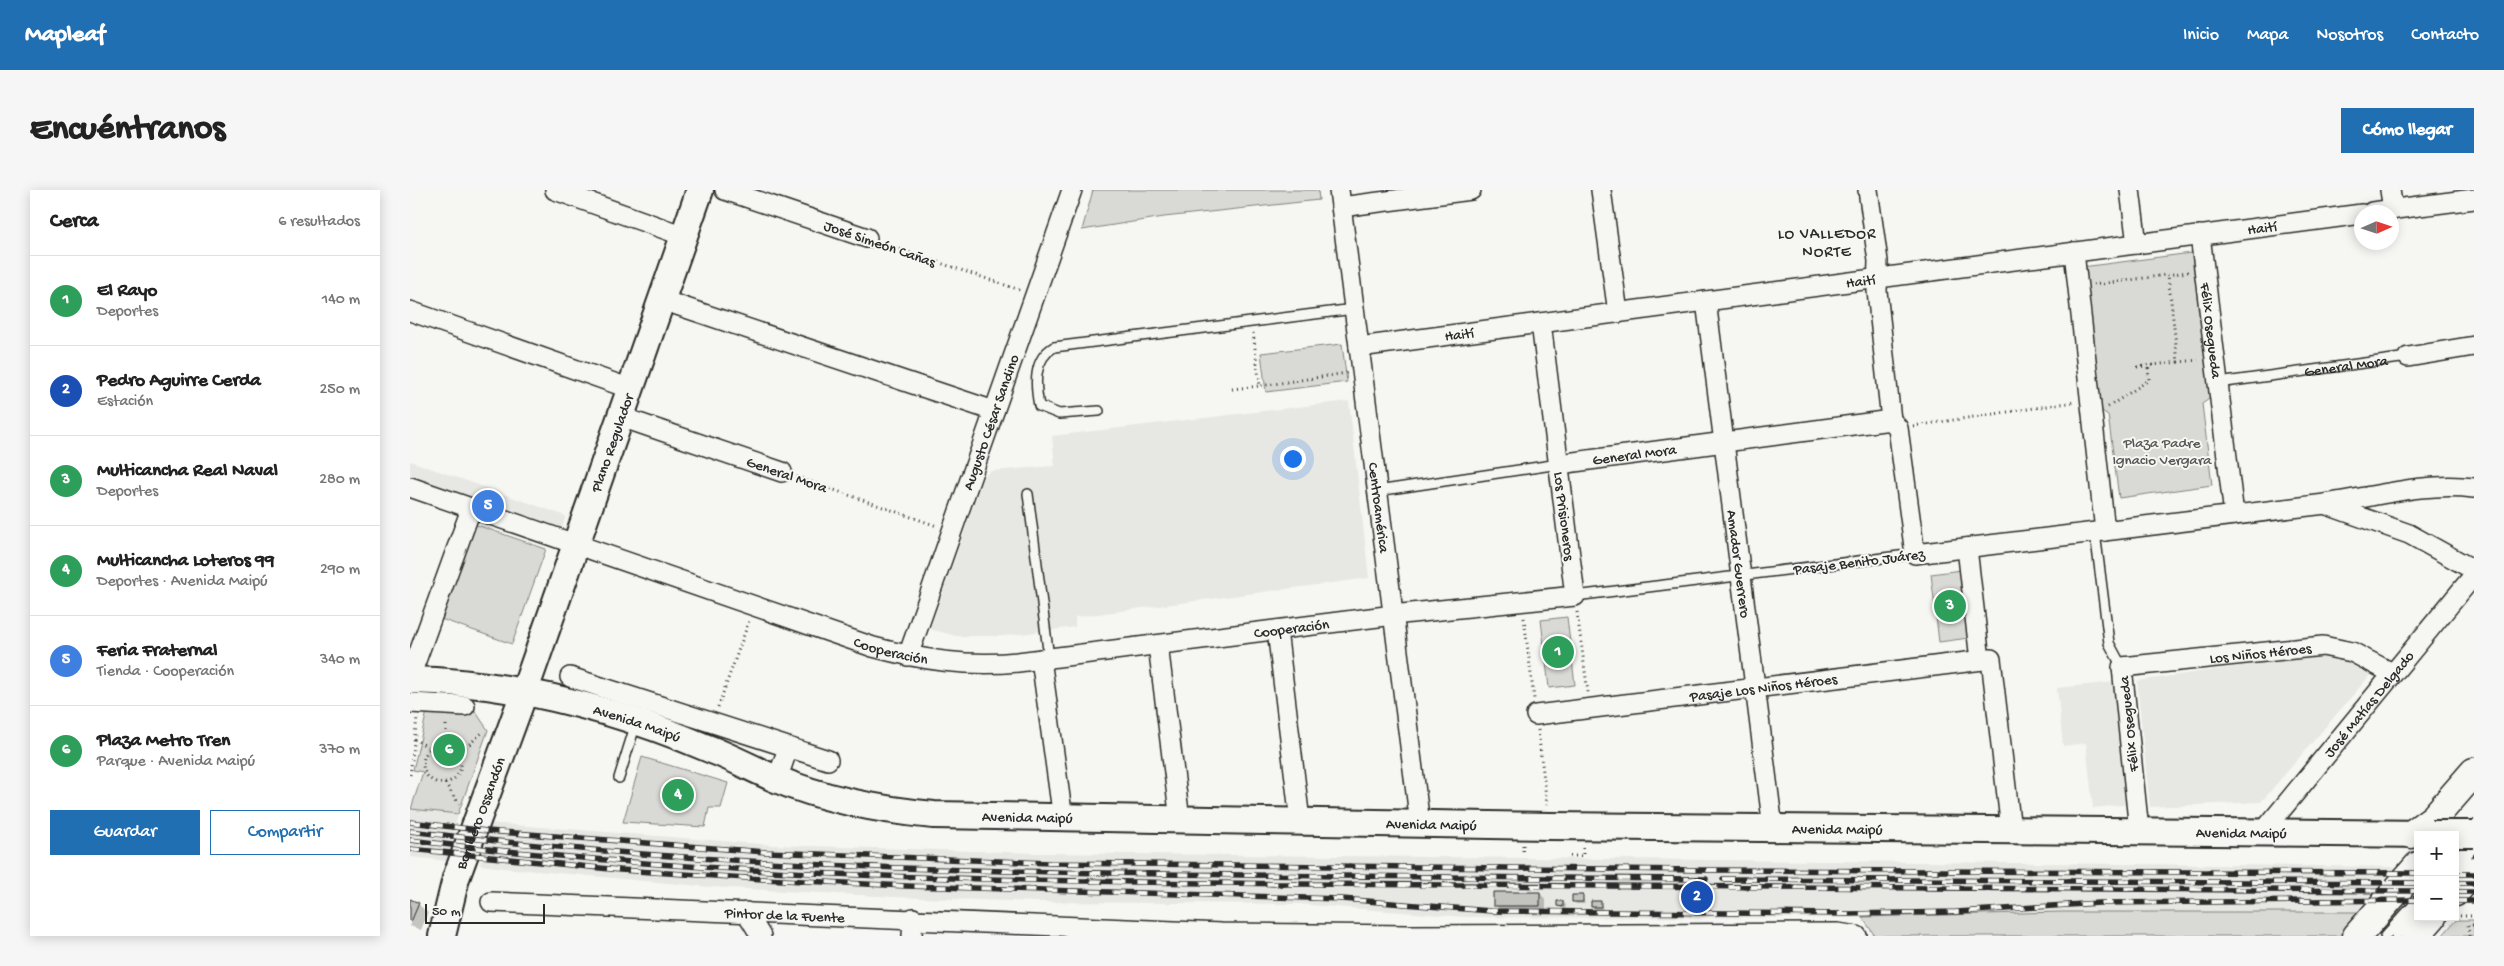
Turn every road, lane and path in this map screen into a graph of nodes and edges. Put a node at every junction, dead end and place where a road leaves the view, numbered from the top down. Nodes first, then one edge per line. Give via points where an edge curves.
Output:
1 (554, 190) edge
2 (700, 190) edge
3 (725, 190) edge
4 (1072, 190) edge
5 (1472, 190) edge
6 (1601, 190) edge
7 (1868, 190) edge
8 (2130, 190) edge
9 (2390, 190) edge
10 (1340, 198) edge
11 (2474, 199) edge
12 (2392, 205) edge
13 (2399, 209) edge
14 (2354, 215) edge
15 (2200, 235) junction
16 (684, 236) junction
17 (867, 238) joint
18 (2137, 244) junction
19 (2074, 252) junction
20 (2204, 270) junction
21 (2168, 275) junction
22 (1877, 278) junction
23 (2078, 287) junction
24 (1035, 295) junction
25 (662, 300) junction
26 (1706, 301) junction
27 (1354, 309) junction
28 (410, 310) edge
29 (1618, 313) junction
30 (1252, 322) junction
31 (1541, 323) junction
32 (2474, 346) edge
33 (1359, 347) junction
34 (2408, 358) joint
35 (2198, 360) dead end
36 (2178, 362) junction
37 (2148, 366) junction
38 (2137, 367) dead end
39 (1362, 371) junction
40 (2218, 383) junction
41 (1260, 386) junction
42 (631, 389) junction
43 (1232, 389) dead end
44 (2091, 405) junction
45 (1099, 411) dead end
46 (994, 412) junction
47 (621, 416) junction
48 (1895, 424) junction
49 (1723, 442) junction
50 (1559, 464) junction
51 (782, 472) joint
52 (410, 487) edge
53 (2474, 488) edge
54 (1377, 491) junction
55 (1028, 494) dead end
56 (2326, 504) junction
57 (471, 509) junction
58 (2234, 515) junction
59 (952, 531) junction
60 (2100, 532) junction
61 (576, 545) junction
62 (1967, 548) junction
63 (1915, 554) junction
64 (2474, 570) edge
65 (2474, 575) edge
66 (1740, 576) junction
67 (1575, 596) junction
68 (1522, 602) junction
69 (754, 606) junction
70 (1393, 615) junction
71 (1277, 630) junction
72 (1158, 645) junction
73 (908, 656) junction
74 (1045, 659) junction
75 (1986, 659) junction
76 (2122, 667) junction
77 (2392, 673) junction
78 (570, 677) dead end
79 (413, 689) edge
80 (1754, 689) junction
81 (524, 693) junction
82 (446, 705) junction
83 (465, 706) dead end
84 (1590, 708) junction
85 (1536, 714) junction
86 (713, 722) junction
87 (636, 723) junction
88 (482, 733) dead end
89 (414, 739) junction
90 (446, 746) junction
91 (788, 748) junction
92 (432, 749) junction
93 (458, 754) junction
94 (828, 760) dead end
95 (2474, 772) edge
96 (410, 775) edge
97 (619, 778) dead end
98 (777, 780) junction
99 (446, 783) junction
100 (2474, 801) edge
101 (459, 804) dead end
102 (1063, 819) junction
103 (1180, 820) junction
104 (1300, 821) junction
105 (1420, 824) junction
106 (1550, 826) junction
107 (1772, 828) junction
108 (2011, 830) junction
109 (2139, 831) junction
110 (2429, 831) edge
111 (2434, 831) edge
112 (2263, 832) junction
113 (2414, 834) edge
114 (2459, 835) edge
115 (2474, 835) edge
116 (1583, 841) dead end
117 (2474, 846) edge
118 (2459, 853) edge
119 (1570, 856) dead end
120 (2459, 863) edge
121 (2414, 871) edge
122 (2474, 871) edge
123 (491, 902) dead end
124 (2459, 902) edge
125 (2414, 904) edge
126 (2459, 905) edge
127 (746, 912) junction
128 (2414, 916) edge
129 (2474, 916) edge
130 (2428, 921) edge
131 (2474, 925) edge
132 (913, 927) edge
133 (1240, 934) edge
134 (1555, 935) edge
135 (442, 936) edge
136 (761, 936) edge
137 (1857, 936) edge
138 (2357, 936) edge
139 (2385, 936) edge
140 (2396, 936) edge
141 (2415, 936) edge
142 (2469, 936) edge

1 - 16 street
2 - 16 main road, Plano Regulador
3 - 17 street, José Simeón Cañas
4 - 24 street, Augusto César Sandino
5 - 10 street
6 - 29 street
7 - 22 street via 1878,261
8 - 18 street
9 - 12 street
10 - 27 street, Centroamérica
11 - 13 street
14 - 15 street, Haití
15 - 18 street, Haití
15 - 20 street, Félix Osegueda
16 - 25 main road, Plano Regulador
17 - 24 path, José Simeón Cañas
18 - 19 street, Haití
19 - 22 street, Haití
19 - 23 street, Félix Osegueda
20 - 21 path
20 - 40 street, Félix Osegueda
21 - 23 path
21 - 36 path
22 - 26 street, Haití
22 - 48 street
23 - 44 street, Félix Osegueda
24 - 46 street, Augusto César Sandino
25 - 42 main road, Plano Regulador
25 - 46 street
26 - 29 street, Haití
26 - 49 street, Amador Guerrero
27 - 30 lane
27 - 33 street, Centroamérica
28 - 42 street
29 - 31 street, Haití
30 - 41 path
30 - 45 lane via 1054,347 1047,351 1035,376 1039,406 1060,414
31 - 33 street, Haití
31 - 50 street, Los Prisioneros
32 - 34 street, General Mora
33 - 39 street, Centroamérica
34 - 40 lane, General Mora
35 - 36 path
36 - 37 path
37 - 38 path
37 - 44 path via 2149,380 2105,409
39 - 41 path
39 - 54 street, Centroamérica
40 - 58 street, Félix Osegueda
41 - 43 path
42 - 47 main road, Plano Regulador
44 - 48 path
44 - 60 street, Félix Osegueda
46 - 59 street, Augusto César Sandino
47 - 51 street, General Mora
47 - 61 main road, Plano Regulador
48 - 49 street, General Mora
48 - 63 street
49 - 50 street, General Mora
49 - 66 street, Amador Guerrero
50 - 54 lane, General Mora
50 - 67 street, Los Prisioneros
51 - 59 path, General Mora
52 - 57 street, Cooperación
53 - 56 street, Pasaje Benito Juárez via 2422,488
54 - 70 street, Centroamérica
55 - 74 lane
56 - 58 street, Pasaje Benito Juárez
56 - 64 street, Pasaje Benito Juárez via 2409,534
57 - 61 street, Cooperación
57 - 79 street
58 - 60 street, Pasaje Benito Juárez
59 - 73 street, Augusto César Sandino
60 - 62 street, Pasaje Benito Juárez
60 - 76 lane, Félix Osegueda via 2109,643
61 - 69 street, Cooperación
61 - 81 main road, Plano Regulador
62 - 63 street, Pasaje Benito Juárez
62 - 75 street
63 - 66 lane, Pasaje Benito Juárez
65 - 77 street, José Matías Delgado
66 - 67 lane, Pasaje Benito Juárez
66 - 80 street, Amador Guerrero
67 - 68 street, Pasaje Benito Juárez
67 - 84 path
68 - 70 street, Pasaje Benito Juárez
68 - 85 path
69 - 73 street, Cooperación
69 - 86 path
70 - 71 street, Cooperación
70 - 105 street, Centroamérica
71 - 72 street, Cooperación
71 - 104 street
72 - 74 street, Cooperación
72 - 103 street
73 - 74 street, Cooperación via 975,664
74 - 102 street
75 - 80 street, Pasaje Los Niños Héroes
75 - 108 street
76 - 77 street, Los Niños Héroes via 2323,646 2352,652
76 - 109 street, Félix Osegueda
77 - 112 street, José Matías Delgado
78 - 86 street, Avenida Maipú
79 - 81 main road, Avenida Maipú via 460,684
79 - 82 street
79 - 89 path
80 - 84 street, Pasaje Los Niños Héroes
80 - 107 street, Amador Guerrero
81 - 87 main road, Avenida Maipú via 567,701
81 - 135 main road, Bombero Ossandón via 458,871
82 - 83 street
82 - 90 path
84 - 85 street, Pasaje Los Niños Héroes
85 - 106 path
86 - 91 street, Avenida Maipú
87 - 97 lane
87 - 98 main road, Avenida Maipú via 707,748
88 - 93 path
89 - 92 path
89 - 96 path
90 - 92 path
90 - 93 path
91 - 94 street, Avenida Maipú
91 - 98 street
92 - 99 path via 424,760 426,774 432,780
93 - 99 path via 458,775
95 - 110 main road via 2426,825
98 - 102 main road, Avenida Maipú via 842,800 904,812
99 - 101 path
100 - 111 main road
102 - 103 main road, Avenida Maipú
103 - 104 main road, Avenida Maipú
104 - 105 main road, Avenida Maipú
105 - 106 main road, Avenida Maipú
106 - 107 main road, Avenida Maipú
107 - 108 main road, Avenida Maipú
108 - 109 main road, Avenida Maipú
109 - 112 main road, Avenida Maipú
112 - 113 main road, Avenida Maipú
114 - 115 main road, Avenida Maipú, bridge
115 - 118 lane
116 - 119 path via 1583,856
117 - 120 lane
121 - 138 main road
122 - 124 main road
123 - 127 street, Pintor de la Fuente
125 - 139 lane
126 - 129 path
127 - 132 street, Pintor de la Fuente
127 - 136 street
128 - 140 lane
130 - 141 main road
131 - 142 path via 2468,925
132 - 133 street, Pintor de la Fuente
133 - 134 street, Pintor de la Fuente
134 - 137 street, Pintor de la Fuente via 1838,933

